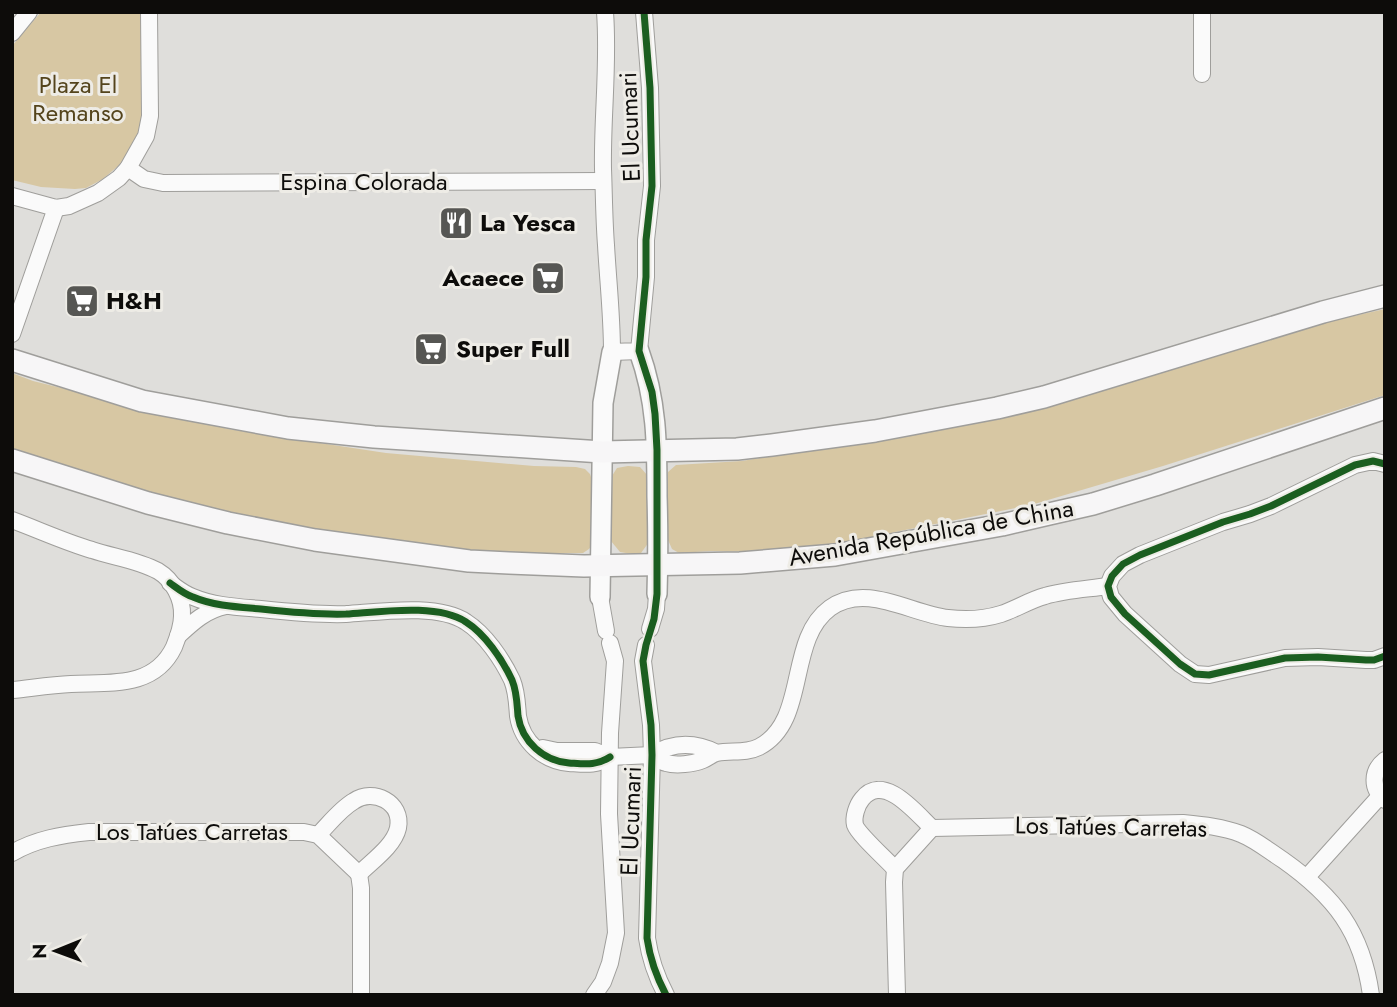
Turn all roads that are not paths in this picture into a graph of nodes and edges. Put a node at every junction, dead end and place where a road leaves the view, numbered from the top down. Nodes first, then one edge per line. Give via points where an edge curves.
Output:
1 (29, 12) edge
2 (149, 12) edge
3 (605, 12) edge
4 (644, 12) edge
5 (1202, 12) edge
6 (12, 33) edge
7 (1202, 74) dead end
8 (128, 169) junction
9 (603, 181) junction
10 (12, 196) edge
11 (56, 208) junction
12 (1385, 296) edge
13 (12, 334) edge
14 (639, 351) junction
15 (612, 352) junction
16 (12, 360) edge
17 (1385, 408) edge
18 (657, 450) junction
19 (602, 452) junction
20 (12, 460) edge
21 (1385, 464) edge
22 (12, 520) edge
23 (658, 563) junction
24 (601, 565) junction
25 (170, 583) junction
26 (1108, 586) junction
27 (657, 594) joint
28 (600, 597) joint
29 (229, 606) junction
30 (177, 638) junction
31 (1385, 656) edge
32 (12, 690) edge
33 (652, 755) junction
34 (610, 757) junction
35 (1385, 760) edge
36 (1382, 798) edge
37 (932, 828) junction
38 (318, 835) junction
39 (12, 853) edge
40 (895, 869) junction
41 (359, 874) junction
42 (1307, 877) junction
43 (361, 995) edge
44 (594, 995) edge
45 (666, 995) edge
46 (897, 995) edge
47 (1371, 995) edge

1 - 6 street
2 - 8 street via 150,116 146,136
3 - 9 street, El Ucumari
4 - 14 street, El Ucumari via 652,136
5 - 7 street
8 - 9 street, Espina Colorada via 163,183
8 - 11 street via 98,193
9 - 15 street, El Ucumari
10 - 11 street
11 - 13 street
12 - 18 main road via 997,408 772,445
14 - 15 street
14 - 18 street via 652,392
15 - 19 street via 603,403
16 - 19 main road via 142,401 288,428
17 - 23 main road, Avenida República de China via 1122,495 1002,525 822,556
18 - 19 main road
18 - 23 street
19 - 24 street
20 - 24 main road, Avenida República de China via 148,503 315,540 469,561
21 - 26 street via 1355,465 1271,506 1140,555 1123,564
22 - 25 street via 151,568
23 - 24 main road, Avenida República de China
23 - 27 street
24 - 28 street
25 - 29 street via 193,597
25 - 30 street via 181,600
26 - 31 street via 1125,614 1195,674 1285,658 1374,660
26 - 33 street via 1043,596 1001,614 975,618 929,615 874,599 837,604 820,617 812,631 785,720 768,741 735,753 717,753 696,745 664,748
27 - 33 street, El Ucumari via 643,661
28 - 34 street, El Ucumari via 616,669
29 - 30 street via 202,615
29 - 34 street via 313,614 433,611 456,616 474,628 506,670 517,696 522,730 533,746 595,751
30 - 32 street via 165,661 139,678
33 - 34 street
33 - 45 street, El Ucumari via 648,938 655,975
34 - 44 street, El Ucumari via 616,933 610,963
35 - 36 street via 1374,775
36 - 42 street
37 - 40 street
37 - 40 street via 894,793 875,791 862,799 855,825
37 - 42 street, Los Tatúes Carretas via 1207,825 1243,835
38 - 39 street, Los Tatúes Carretas via 89,832 42,839
38 - 41 street, Los Tatúes Carretas
38 - 41 street via 354,800 365,796 387,800 398,819 397,829 389,844
40 - 46 street
41 - 43 street
42 - 47 street, Los Tatúes Carretas via 1347,922 1359,945

